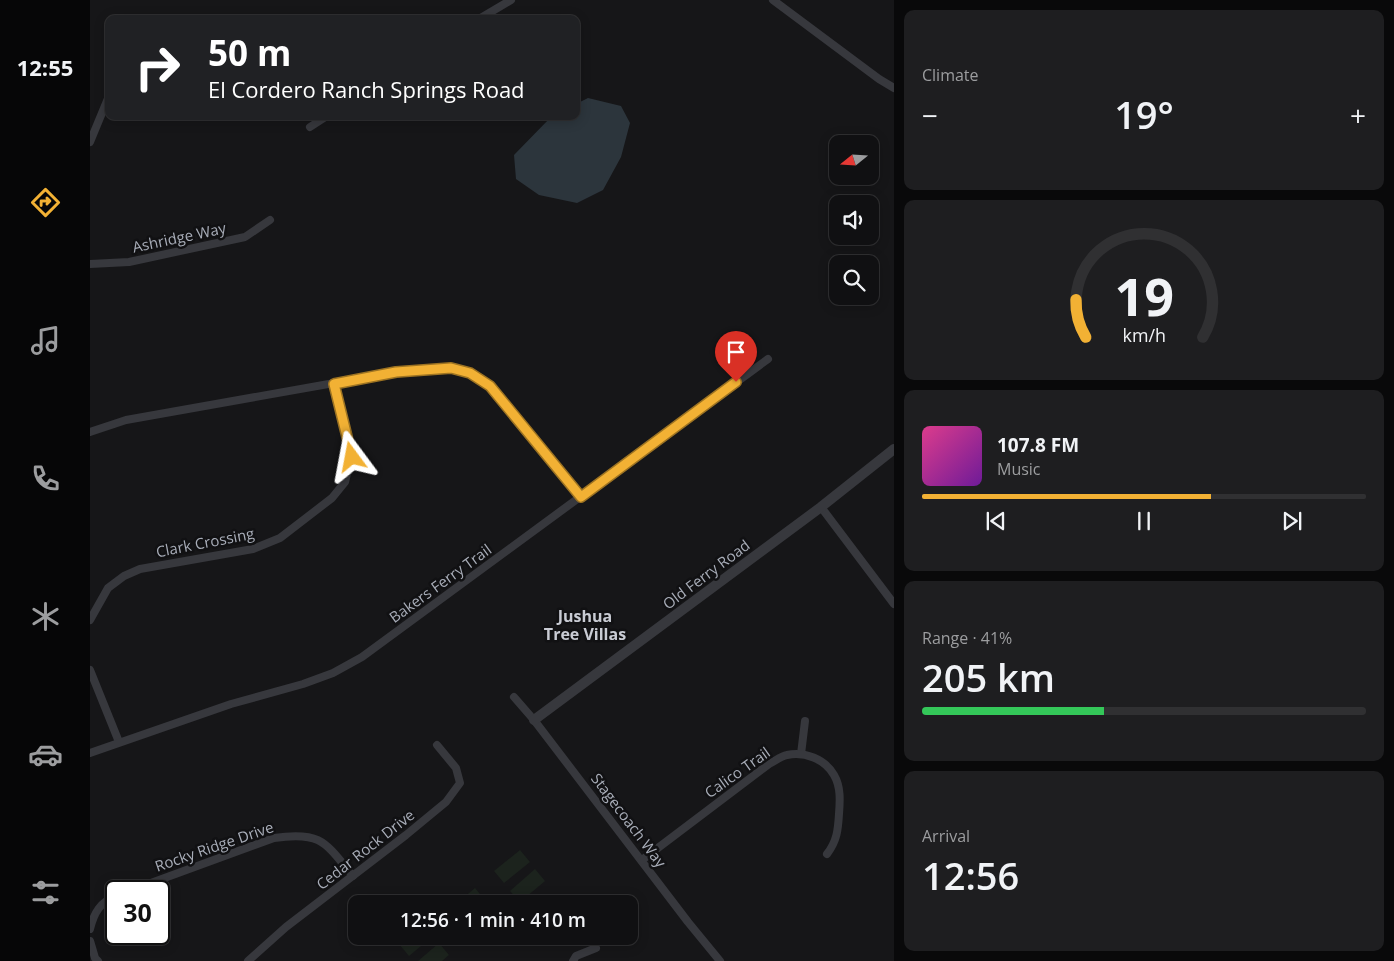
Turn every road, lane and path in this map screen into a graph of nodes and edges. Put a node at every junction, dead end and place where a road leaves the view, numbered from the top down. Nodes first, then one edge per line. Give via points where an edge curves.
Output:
1 (511, 0) edge
2 (773, 0) edge
3 (486, 15) edge
4 (894, 88) edge
5 (105, 106) edge
6 (321, 120) edge
7 (310, 127) dead end
8 (90, 142) edge
9 (270, 220) dead end
10 (90, 264) edge
11 (768, 359) dead end
12 (334, 384) junction
13 (90, 432) edge
14 (894, 449) edge
15 (581, 497) junction
16 (821, 507) junction
17 (894, 604) edge
18 (90, 620) edge
19 (90, 670) edge
20 (514, 697) dead end
21 (534, 720) junction
22 (805, 721) dead end
23 (118, 742) junction
24 (437, 745) dead end
25 (90, 753) edge
26 (801, 754) junction
27 (827, 854) dead end
28 (642, 860) junction
29 (353, 876) junction
30 (159, 880) edge
31 (105, 902) edge
32 (90, 929) edge
33 (90, 941) edge
34 (596, 948) dead end
35 (98, 961) edge
36 (248, 961) edge
37 (573, 961) edge
38 (720, 961) edge

1 - 3 street
2 - 4 street
5 - 8 street
6 - 7 street
9 - 10 street, Ashridge Way via 245,237 129,262
11 - 15 street, Bakers Ferry Trail
12 - 13 street via 126,420
12 - 15 street via 396,372 451,368 470,373 490,386
12 - 18 street, Clark Crossing via 352,457 346,482 332,498 280,538 254,549 140,569 124,576 108,588
14 - 16 street, Old Ferry Road
15 - 23 street, Bakers Ferry Trail via 362,657 333,673
16 - 17 street
16 - 21 street, Old Ferry Road
19 - 23 street
20 - 21 street, Stagecoach Way
21 - 28 street, Stagecoach Way
22 - 26 street
23 - 25 street, Bakers Ferry Trail
24 - 29 street, Cedar Rock Drive via 456,768 460,783 446,802
26 - 27 street via 827,766 839,788 839,822 835,844
26 - 28 street, Calico Trail via 786,755 769,764
28 - 38 street, Stagecoach Way
29 - 30 street, Rocky Ridge Drive via 319,839 297,834 274,838
29 - 36 street, Cedar Rock Drive via 286,927
31 - 32 street via 97,909
33 - 35 street
34 - 37 street via 576,956

